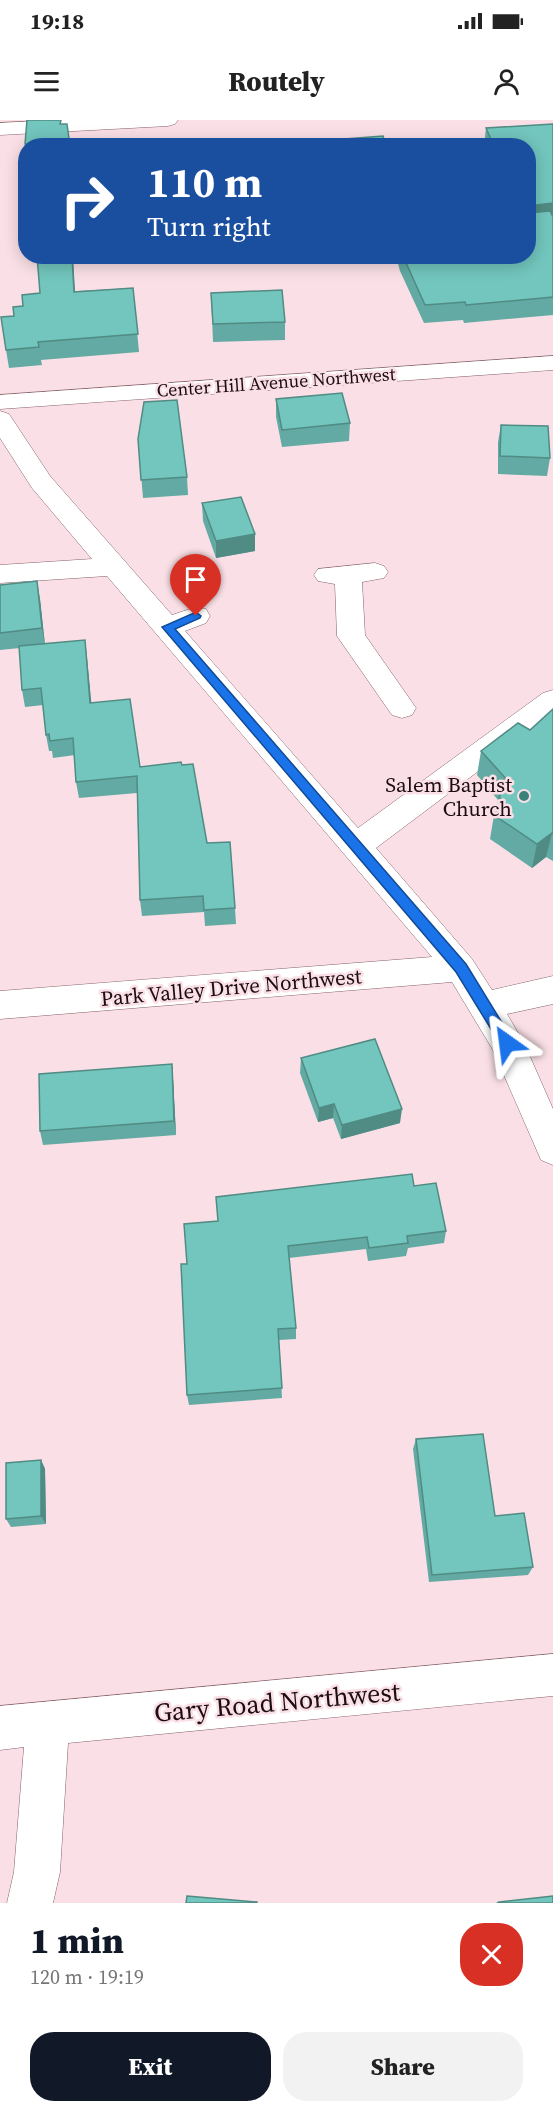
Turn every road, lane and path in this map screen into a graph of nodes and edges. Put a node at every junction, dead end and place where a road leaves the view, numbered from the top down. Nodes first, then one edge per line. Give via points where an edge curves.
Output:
1 (168, 120) edge
2 (0, 129) edge
3 (553, 363) edge
4 (0, 402) edge
5 (0, 419) edge
6 (115, 566) junction
7 (375, 572) dead end
8 (0, 574) edge
9 (196, 616) dead end
10 (168, 627) junction
11 (553, 700) edge
12 (402, 708) dead end
13 (356, 846) junction
14 (461, 968) junction
15 (553, 990) edge
16 (0, 1005) edge
17 (484, 1006) junction
18 (553, 1149) edge
19 (553, 1676) edge
20 (48, 1724) junction
21 (0, 1728) edge
22 (30, 1903) edge

1 - 2 street
3 - 4 street, Center Hill Avenue Northwest
5 - 6 street via 41,482
6 - 8 street
6 - 10 street
7 - 12 street via 338,574 351,636
9 - 10 street
10 - 13 street
11 - 13 street
13 - 14 street
14 - 16 street, Park Valley Drive Northwest
14 - 17 street
15 - 17 street
17 - 18 street via 507,1043
19 - 20 street, Gary Road Northwest
20 - 21 street, Gary Road Northwest
20 - 22 street via 37,1872

